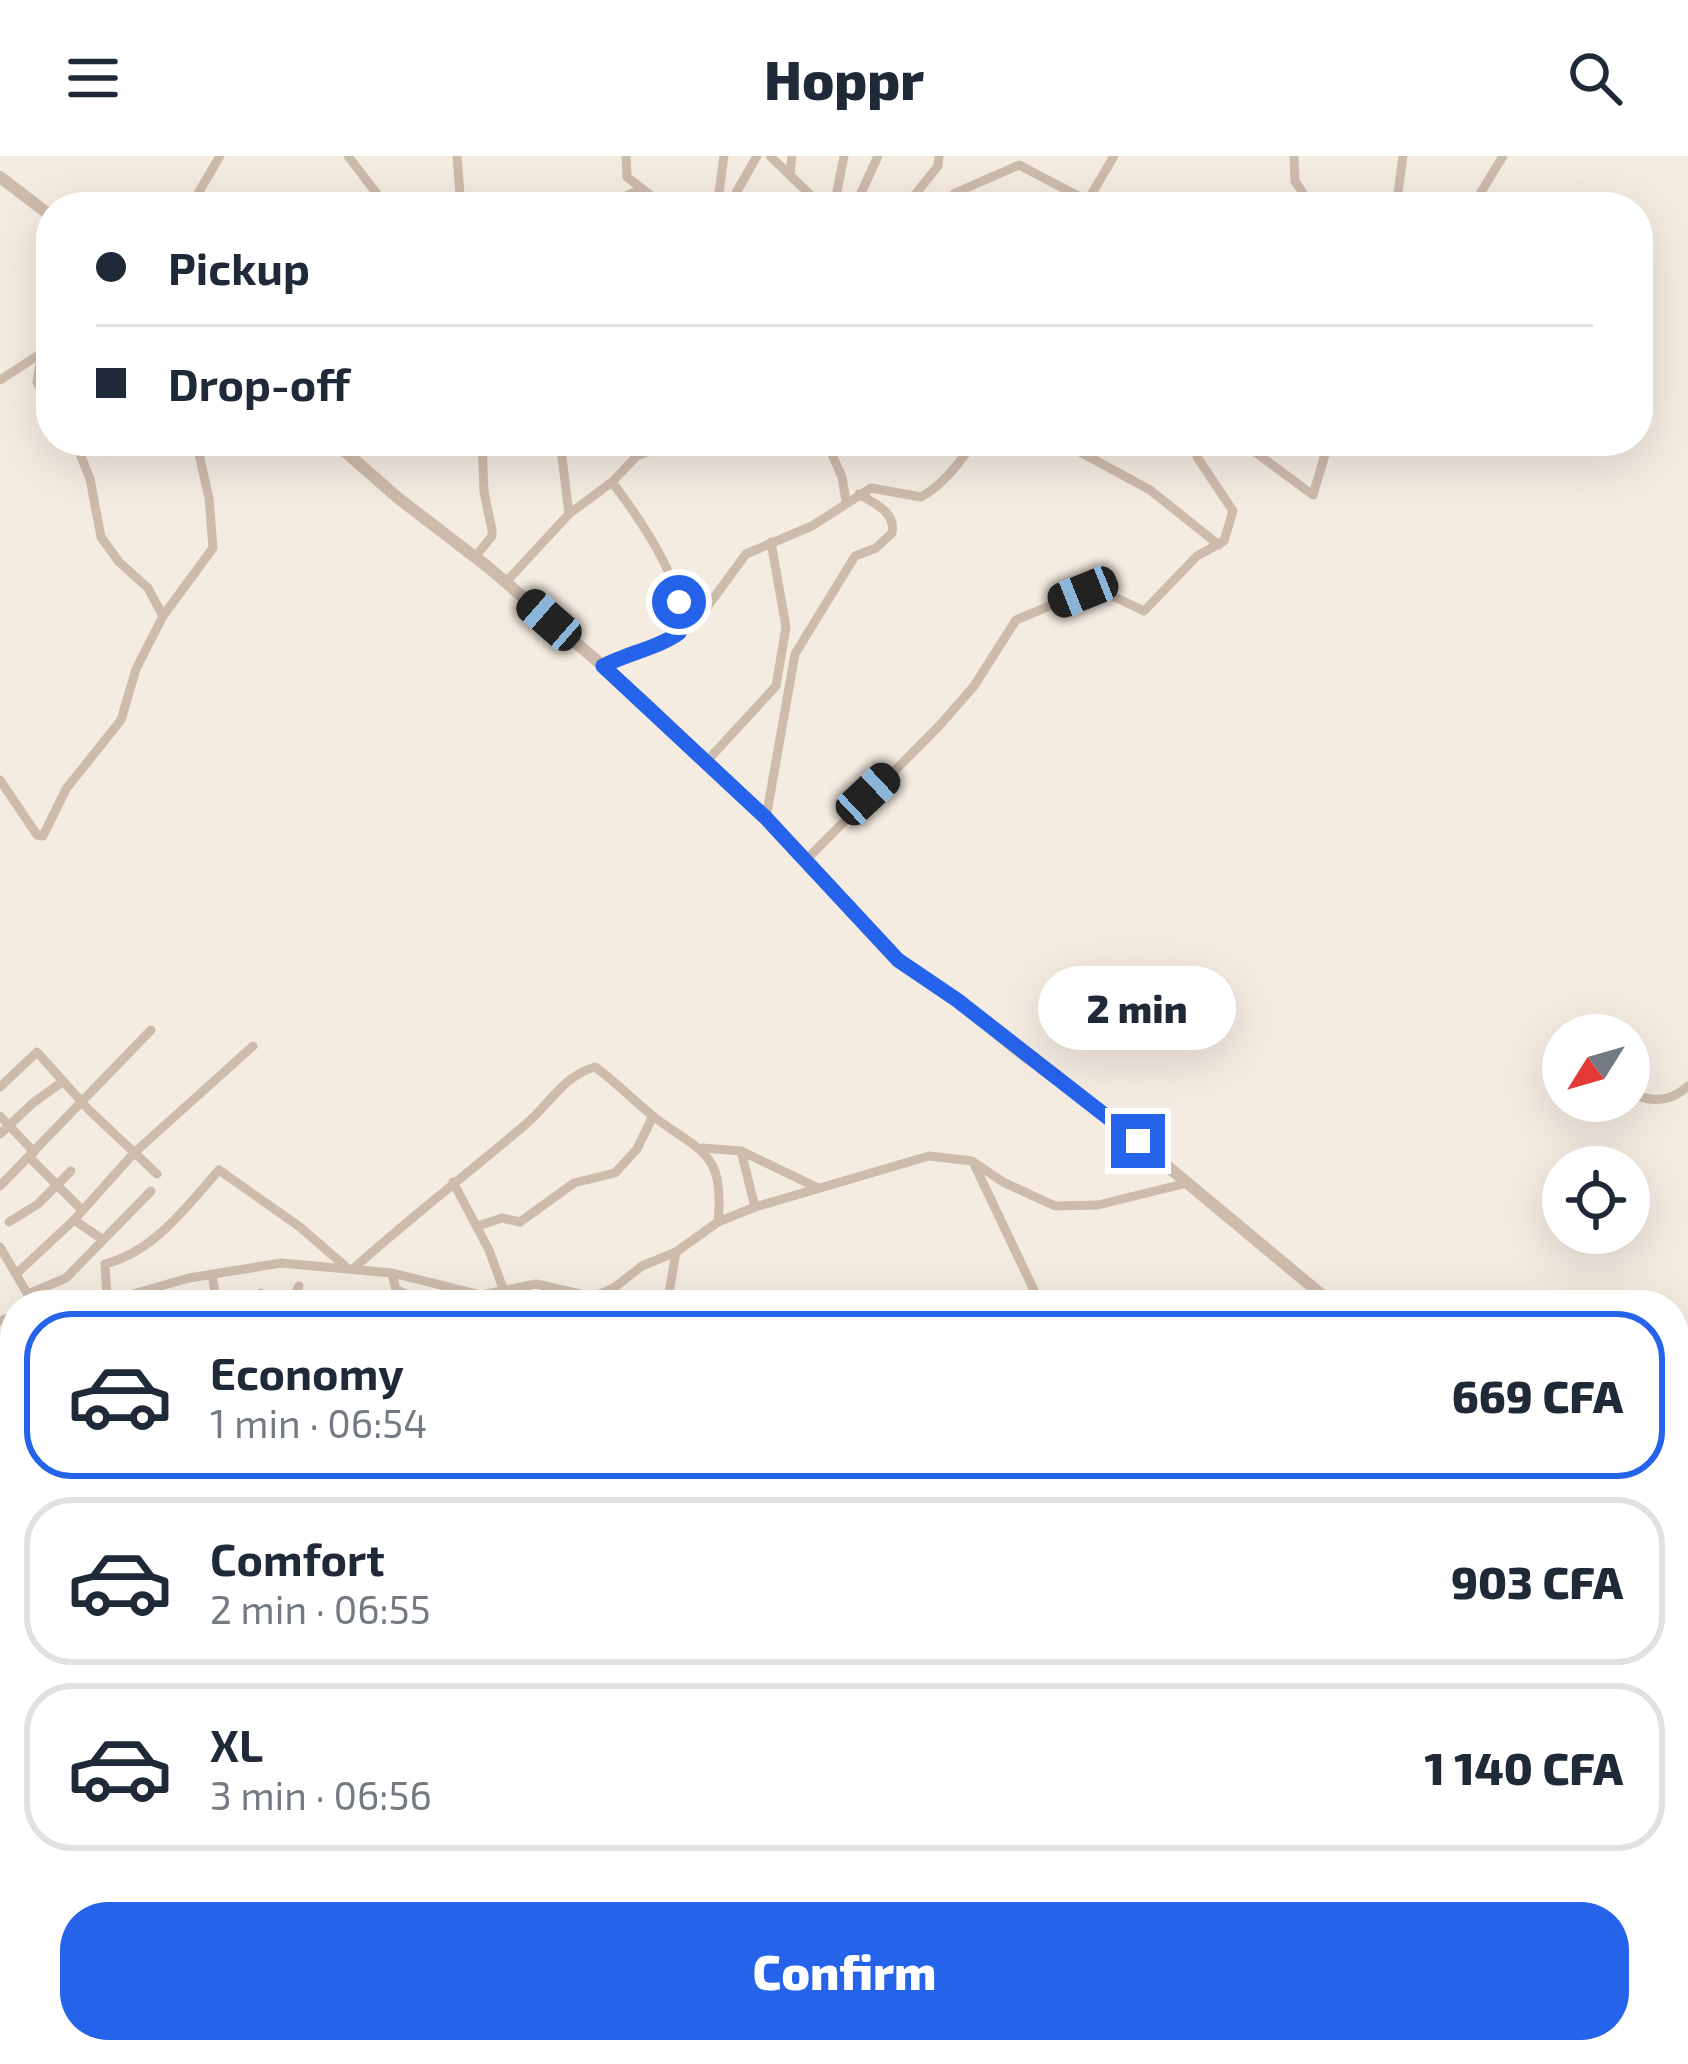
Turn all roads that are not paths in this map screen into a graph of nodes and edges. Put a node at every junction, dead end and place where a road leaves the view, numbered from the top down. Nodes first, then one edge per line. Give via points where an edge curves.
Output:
1 (220, 156) edge
2 (348, 156) edge
3 (457, 156) edge
4 (626, 156) edge
5 (724, 156) edge
6 (757, 156) edge
7 (770, 156) edge
8 (792, 156) edge
9 (844, 156) edge
10 (878, 156) edge
11 (939, 156) edge
12 (1114, 156) edge
13 (1294, 156) edge
14 (1403, 156) edge
15 (1503, 156) edge
16 (790, 174) junction
17 (0, 177) edge
18 (639, 190) junction
19 (199, 192) edge
20 (376, 192) edge
21 (460, 192) edge
22 (635, 192) edge
23 (644, 192) edge
24 (719, 192) edge
25 (737, 192) edge
26 (813, 192) edge
27 (835, 192) edge
28 (862, 192) edge
29 (917, 192) edge
30 (961, 192) edge
31 (1069, 192) edge
32 (1089, 192) edge
33 (1302, 192) edge
34 (1398, 192) edge
35 (1481, 192) edge
36 (36, 205) edge
37 (36, 356) edge
38 (0, 380) edge
39 (81, 456) edge
40 (199, 456) edge
41 (351, 456) edge
42 (483, 456) edge
43 (562, 456) edge
44 (637, 456) edge
45 (835, 456) edge
46 (963, 456) edge
47 (1088, 456) edge
48 (1197, 456) edge
49 (1260, 456) edge
50 (1325, 456) edge
51 (612, 482) junction
52 (859, 494) junction
53 (846, 501) junction
54 (568, 514) junction
55 (771, 542) junction
56 (1219, 545) junction
57 (475, 557) junction
58 (506, 582) junction
59 (163, 616) junction
60 (679, 633) junction
61 (603, 666) junction
62 (706, 762) junction
63 (0, 781) edge
64 (766, 818) junction
65 (804, 862) junction
66 (152, 1030) dead end
67 (253, 1046) dead end
68 (62, 1082) junction
69 (1688, 1086) edge
70 (0, 1087) edge
71 (1650, 1101) edge
72 (82, 1103) junction
73 (0, 1116) edge
74 (653, 1116) junction
75 (11, 1124) junction
76 (0, 1134) edge
77 (702, 1148) junction
78 (741, 1151) junction
79 (134, 1154) junction
80 (32, 1155) junction
81 (972, 1161) junction
82 (70, 1171) dead end
83 (157, 1174) dead end
84 (453, 1182) junction
85 (1187, 1183) junction
86 (57, 1185) junction
87 (0, 1186) edge
88 (818, 1188) junction
89 (151, 1191) dead end
90 (755, 1207) junction
91 (81, 1209) junction
92 (74, 1220) junction
93 (9, 1222) dead end
94 (718, 1222) junction
95 (478, 1226) junction
96 (102, 1239) junction
97 (0, 1246) edge
98 (676, 1252) junction
99 (350, 1268) junction
100 (392, 1273) junction
101 (16, 1274) junction
102 (212, 1274) junction
103 (299, 1286) dead end
104 (26, 1290) edge
105 (38, 1290) edge
106 (107, 1290) edge
107 (139, 1290) edge
108 (215, 1290) edge
109 (297, 1290) edge
110 (399, 1290) edge
111 (461, 1290) edge
112 (506, 1290) joint
113 (570, 1290) edge
114 (607, 1290) edge
115 (670, 1290) edge
116 (1034, 1290) edge
117 (1316, 1290) edge

1 - 19 street
2 - 20 street
3 - 21 street
4 - 18 street via 627,177
5 - 24 street
6 - 25 street
7 - 16 street
8 - 16 street
9 - 27 street
10 - 28 street
11 - 29 street
12 - 32 street
13 - 33 street
14 - 34 street
15 - 35 street
16 - 26 street
17 - 36 street
18 - 22 street
18 - 23 street
30 - 31 street via 1019,165
37 - 38 street
39 - 59 street via 101,537 148,587
40 - 59 street via 213,548
41 - 57 street
42 - 57 street via 493,530
43 - 54 street
44 - 51 street
45 - 53 street
46 - 52 street via 921,497 871,488
47 - 56 street via 1150,490
48 - 56 street via 1234,511
49 - 50 street via 1313,495
51 - 54 street
51 - 60 street via 668,574 682,611
52 - 53 street
52 - 64 street via 886,511 892,533 855,556 795,654
53 - 55 street
54 - 58 street
55 - 60 street via 744,556
55 - 62 street via 786,627 776,686
56 - 65 street via 1197,556 1144,611 1100,590 1016,620 940,725
57 - 58 street
58 - 61 street
59 - 63 street via 121,720 66,789 43,836
60 - 61 street
61 - 62 street
62 - 64 street
64 - 65 street
65 - 85 street via 898,960
66 - 72 street
67 - 79 street
68 - 70 street via 34,1052
68 - 72 street
68 - 75 street
69 - 71 street
72 - 79 street
72 - 80 street
73 - 75 street
74 - 77 street
74 - 84 street via 595,1067
74 - 95 street via 615,1174 574,1184 520,1222
75 - 76 street
75 - 80 street
77 - 78 street
77 - 94 street via 719,1185
78 - 88 street
78 - 90 street
79 - 83 street
79 - 91 street
80 - 86 street
80 - 87 street
81 - 85 street via 1055,1206 1098,1205
81 - 88 street via 929,1156
81 - 116 street
82 - 86 street
84 - 95 street
84 - 99 street
85 - 117 street
86 - 91 street
86 - 93 street
88 - 90 street
89 - 96 street
90 - 94 street
91 - 92 street
92 - 96 street
92 - 101 street
94 - 98 street
95 - 112 street
96 - 105 street via 66,1278
97 - 101 street
98 - 114 street
98 - 115 street
99 - 100 street
99 - 102 street via 281,1264
99 - 106 street via 219,1170 156,1238 105,1264
100 - 110 street
100 - 111 street
101 - 104 street
102 - 107 street
102 - 108 street
103 - 109 street
112 - 113 street via 527,1284

